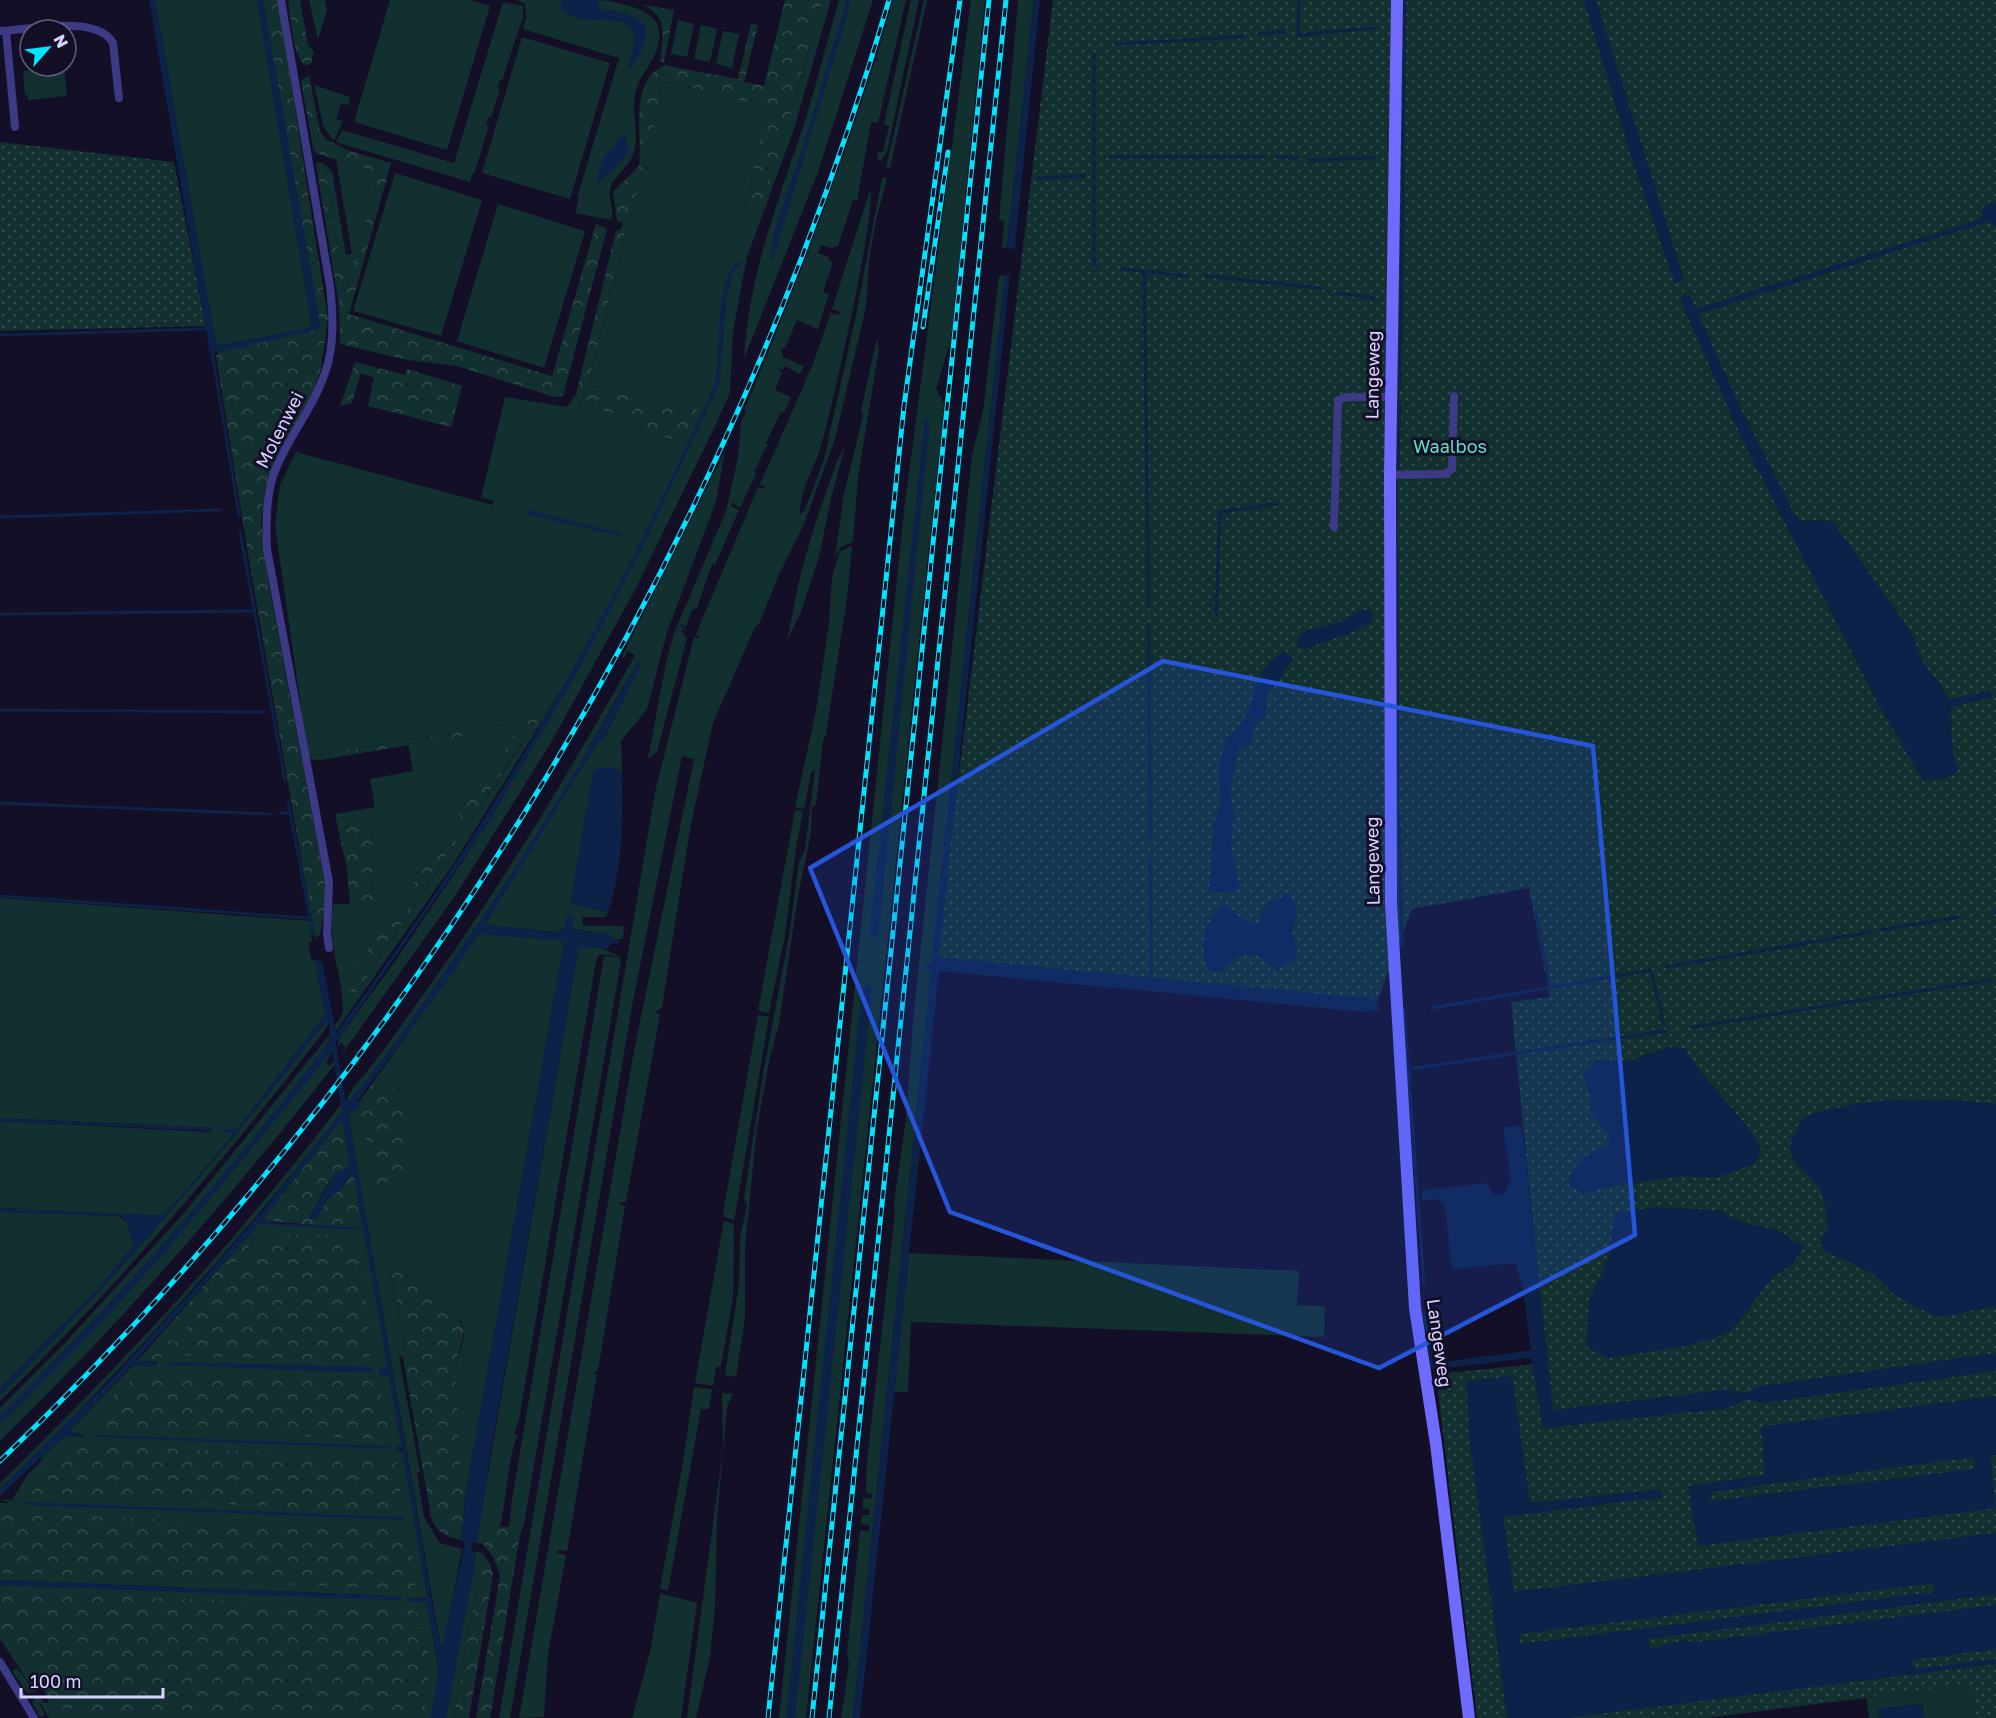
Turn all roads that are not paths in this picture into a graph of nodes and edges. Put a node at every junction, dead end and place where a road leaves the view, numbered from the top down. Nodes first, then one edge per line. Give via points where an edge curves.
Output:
1 (281, 0) edge
2 (1397, 0) edge
3 (3, 31) edge
4 (119, 98) dead end
5 (15, 127) dead end
6 (1454, 396) dead end
7 (1390, 397) junction
8 (1390, 475) junction
9 (1334, 527) dead end
10 (329, 948) dead end
11 (0, 1662) edge
12 (33, 1714) edge
13 (1469, 1718) edge

1 - 10 street, Molenwei via 330,286 333,328 322,380 274,473 268,498 267,549 329,882
2 - 7 main road, Langeweg
3 - 4 street via 65,25 99,30 113,43
3 - 5 street
6 - 8 street via 1452,469 1445,474
7 - 8 main road, Langeweg
7 - 9 street via 1338,400
8 - 13 main road, Langeweg via 1392,904 1415,1308 1436,1444
11 - 12 street

